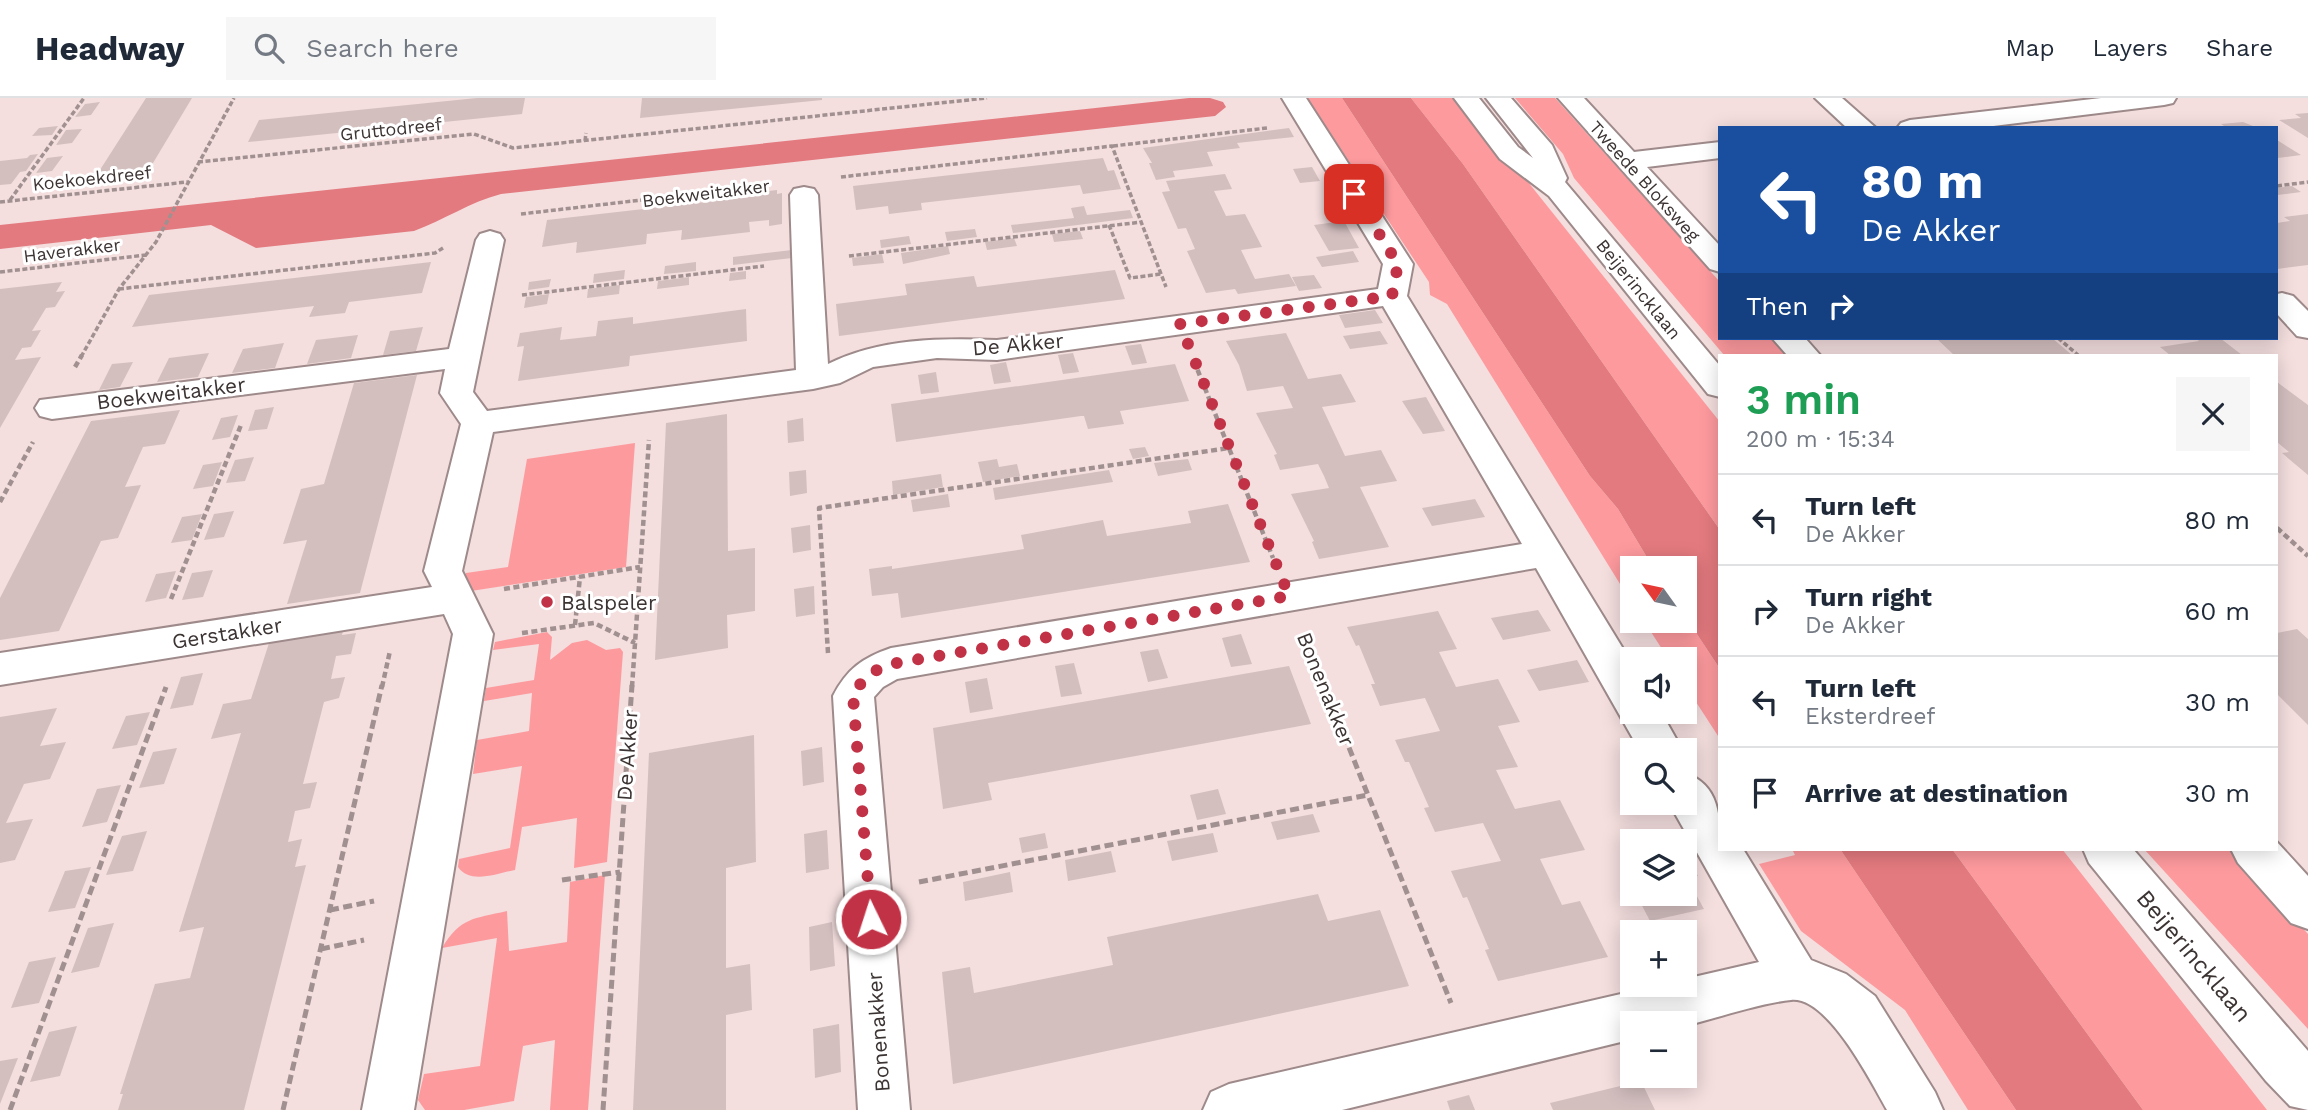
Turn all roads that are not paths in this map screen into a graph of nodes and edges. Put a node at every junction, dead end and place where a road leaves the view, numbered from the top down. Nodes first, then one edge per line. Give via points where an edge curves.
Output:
1 (1294, 98) edge
2 (1466, 98) edge
3 (1498, 98) edge
4 (1570, 98) edge
5 (1827, 98) edge
6 (2164, 98) edge
7 (1861, 126) edge
8 (1927, 126) edge
9 (1718, 150) edge
10 (1627, 161) junction
11 (1559, 190) junction
12 (804, 195) dead end
13 (490, 240) dead end
14 (1718, 262) edge
15 (1392, 296) junction
16 (2294, 305) edge
17 (2308, 329) edge
18 (1790, 340) edge
19 (1803, 354) edge
20 (463, 357) junction
21 (813, 379) junction
22 (1718, 385) edge
23 (52, 408) dead end
24 (478, 423) junction
25 (1546, 553) junction
26 (455, 598) junction
27 (0, 669) edge
28 (1620, 679) edge
29 (1697, 811) edge
30 (1718, 847) edge
31 (1720, 851) edge
32 (2107, 851) edge
33 (2256, 851) edge
34 (2308, 908) edge
35 (1794, 976) junction
36 (2300, 1084) edge
37 (388, 1110) edge
38 (884, 1110) edge
39 (1229, 1110) edge
40 (1917, 1110) edge

1 - 15 street via 1398,264
2 - 11 street, Beijerincklaan via 1509,153
3 - 11 street, Beijerincklaan via 1543,151
4 - 10 street, Tweede Bloksweg
5 - 7 street
6 - 8 street
9 - 10 street
10 - 14 street, Tweede Bloksweg
11 - 22 street, Beijerincklaan
12 - 21 street
13 - 20 street
15 - 21 street, De Akker via 998,350 937,348 865,358
15 - 25 street
16 - 17 street
18 - 19 street
20 - 23 street, Boekweitakker
20 - 24 street via 456,393
21 - 24 street, De Akker
24 - 26 street via 443,571
25 - 28 street
25 - 38 street, Bonenakker via 891,664 872,671 853,696
26 - 27 street, Gerstakker
26 - 37 street via 472,634
29 - 30 street
31 - 35 street
32 - 36 street, Beijerincklaan
33 - 34 street
35 - 39 street
35 - 40 street via 1829,990 1857,1013

